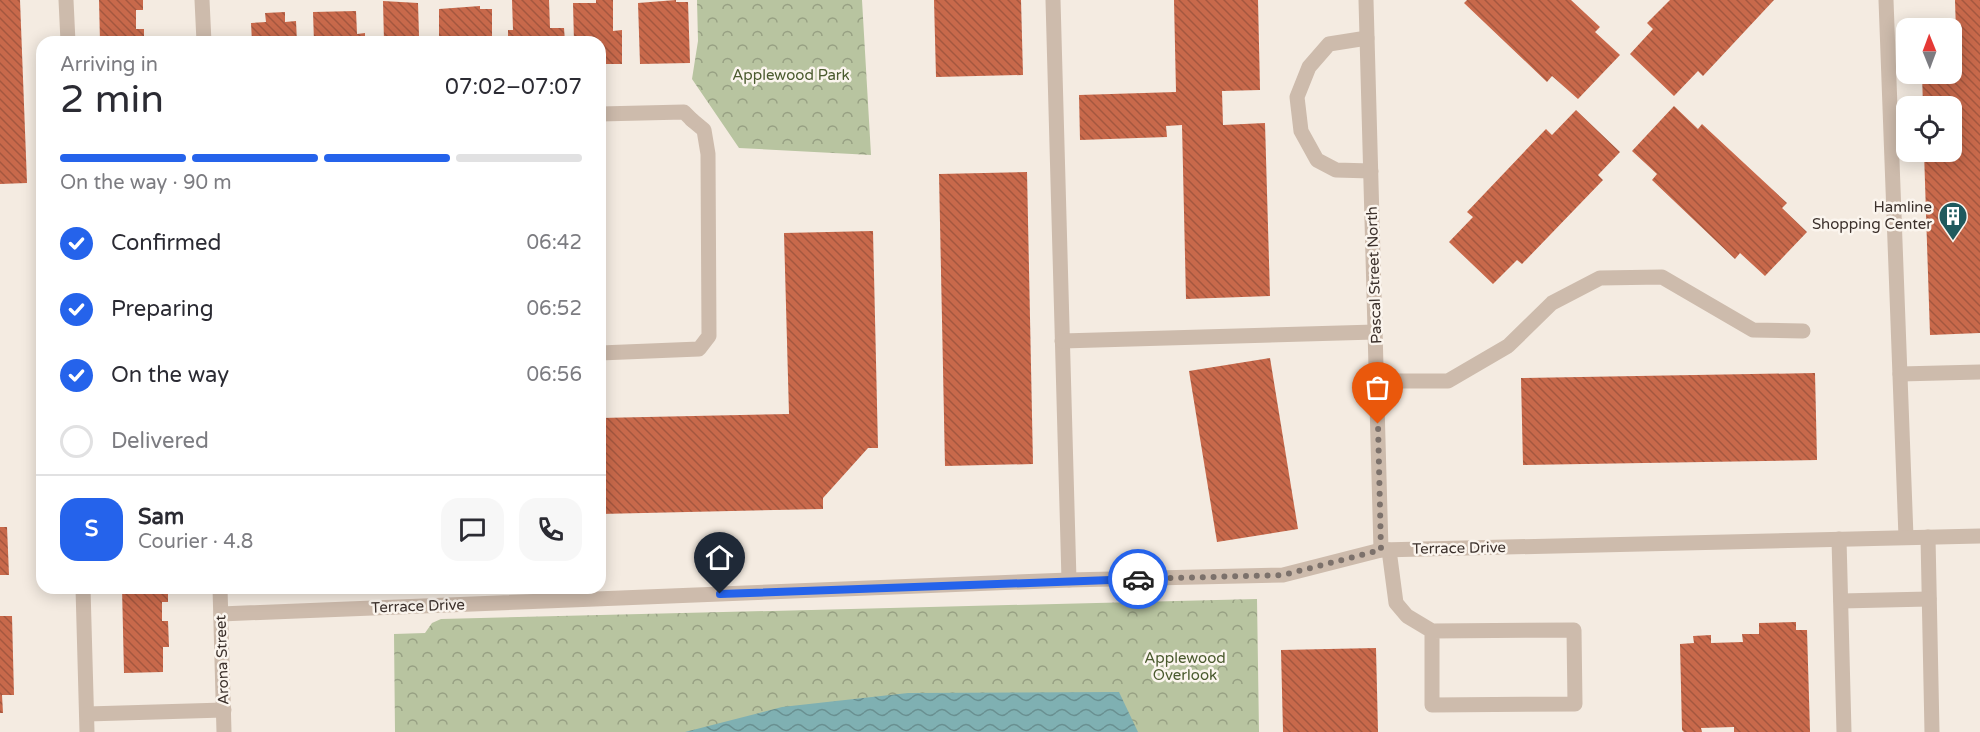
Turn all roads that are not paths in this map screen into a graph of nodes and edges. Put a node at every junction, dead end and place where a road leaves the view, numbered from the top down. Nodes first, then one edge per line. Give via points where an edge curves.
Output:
1 (66, 0) edge
2 (202, 0) edge
3 (1053, 0) edge
4 (1366, 0) edge
5 (1886, 0) edge
6 (68, 36) edge
7 (204, 36) edge
8 (1367, 38) junction
9 (606, 114) edge
10 (1371, 171) junction
11 (1375, 332) junction
12 (1803, 332) dead end
13 (1062, 341) junction
14 (606, 353) edge
15 (1980, 372) edge
16 (1900, 374) junction
17 (1377, 381) junction
18 (1980, 536) edge
19 (1906, 537) junction
20 (1928, 537) junction
21 (1839, 539) junction
22 (1385, 550) junction
23 (1069, 580) junction
24 (83, 594) edge
25 (220, 594) edge
26 (1929, 598) junction
27 (1841, 601) junction
28 (221, 614) junction
29 (1432, 631) junction
30 (224, 710) junction
31 (87, 714) junction
32 (87, 732) edge
33 (224, 732) edge
34 (1845, 732) edge
35 (1932, 732) edge

1 - 6 street
2 - 7 street
3 - 13 street
4 - 8 street, Pascal Street North
5 - 16 street
8 - 10 street, Pascal Street North
8 - 10 street via 1329,44 1309,67 1297,97 1301,131 1317,160 1336,170
9 - 14 street via 684,112 704,130 708,154 709,336 699,349
10 - 11 street, Pascal Street North
11 - 13 street
11 - 17 street, Pascal Street North
12 - 17 street via 1753,330 1662,277 1600,278 1552,303 1508,345 1448,381
13 - 23 street
15 - 16 street
16 - 19 street
17 - 22 street, Pascal Street North
18 - 20 street, Terrace Drive
19 - 20 street, Terrace Drive
19 - 21 street, Terrace Drive
20 - 26 street
21 - 22 street, Terrace Drive
21 - 27 street
22 - 23 street, Terrace Drive via 1283,575
22 - 29 street, Pascal Street North via 1395,603 1407,616
23 - 28 street, Terrace Drive
24 - 31 street
25 - 28 street, Arona Street
26 - 27 street
26 - 35 street
27 - 34 street
28 - 30 street, Arona Street
29 - 29 street via 1432,705 1575,704 1574,630
30 - 31 street
30 - 33 street, Arona Street
31 - 32 street

